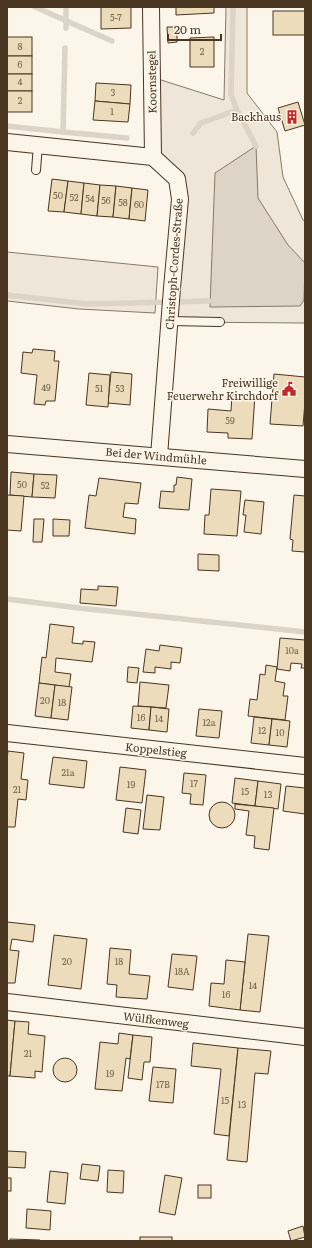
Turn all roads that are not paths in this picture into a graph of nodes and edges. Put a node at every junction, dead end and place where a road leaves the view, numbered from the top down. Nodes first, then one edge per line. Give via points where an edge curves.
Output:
1 (151, 7) edge
2 (7, 142) edge
3 (38, 145) junction
4 (153, 157) junction
5 (36, 170) dead end
6 (170, 321) junction
7 (220, 322) dead end
8 (7, 444) edge
9 (159, 456) junction
10 (305, 469) edge
11 (7, 733) edge
12 (305, 766) edge
13 (7, 1002) edge
14 (305, 1037) edge

1 - 4 street, Koornstegel
2 - 3 street
3 - 4 street
3 - 5 lane
4 - 6 street, Christoph-Cordes-Straße via 177,179 180,199
6 - 7 lane
6 - 9 street, Christoph-Cordes-Straße
8 - 9 street, Bei der Windmühle
9 - 10 street, Bei der Windmühle
11 - 12 street, Koppelstieg
13 - 14 street, Wülfkenweg

